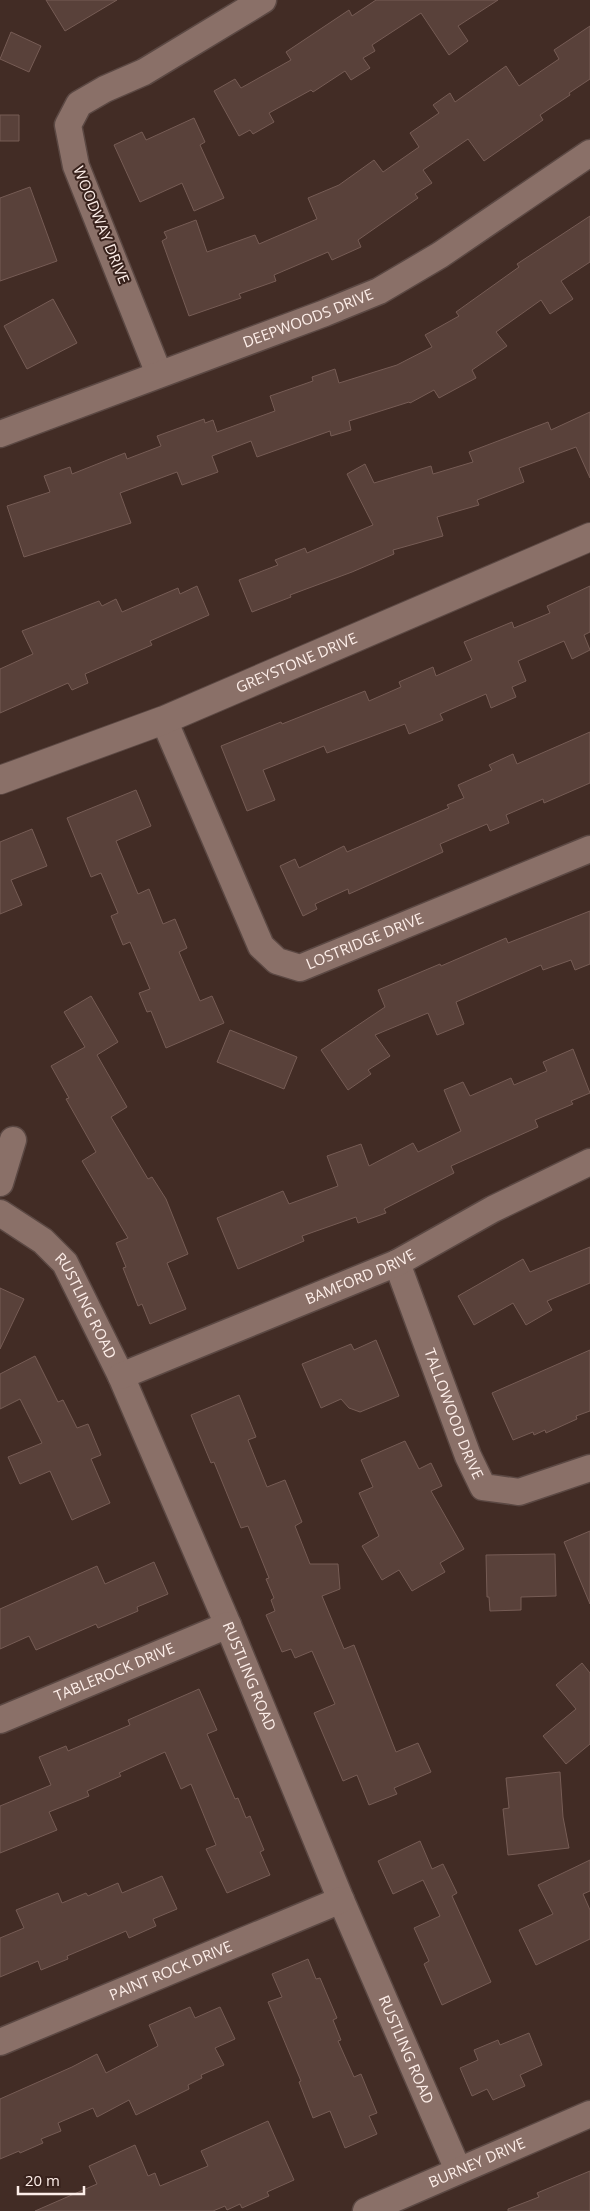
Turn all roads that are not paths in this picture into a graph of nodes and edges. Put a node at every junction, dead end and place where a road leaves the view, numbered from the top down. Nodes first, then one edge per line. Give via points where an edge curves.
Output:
1 (263, 0) edge
2 (590, 153) edge
3 (159, 374) junction
4 (0, 434) edge
5 (590, 537) edge
6 (164, 720) junction
7 (0, 780) edge
8 (590, 849) edge
9 (13, 1140) dead end
10 (590, 1162) edge
11 (0, 1183) edge
12 (0, 1213) edge
13 (398, 1263) junction
14 (121, 1376) junction
15 (590, 1468) edge
16 (228, 1625) junction
17 (0, 1720) edge
18 (341, 1900) junction
19 (0, 2042) edge
20 (590, 2114) edge
21 (458, 2170) junction
22 (366, 2211) edge

1 - 3 street, WOODWAY DRIVE via 144,72 79,104 68,125 76,166
2 - 3 street, DEEPWOODS DRIVE via 380,291
3 - 4 street, DEEPWOODS DRIVE
5 - 6 street, GREYSTONE DRIVE
6 - 7 street, GREYSTONE DRIVE
6 - 8 street, LOSTRIDGE DRIVE via 245,913 261,946 277,962 300,968
9 - 11 street
10 - 13 street, BAMFORD DRIVE via 493,1209
12 - 14 street, RUSTLING ROAD via 43,1241 65,1263
13 - 14 street, BAMFORD DRIVE
13 - 15 street, TALLOWOOD DRIVE via 468,1456 483,1487 520,1492
14 - 16 street, RUSTLING ROAD
16 - 17 street, TABLEROCK DRIVE
16 - 18 street, RUSTLING ROAD
18 - 19 street, PAINT ROCK DRIVE
18 - 21 street, RUSTLING ROAD
20 - 21 street, BURNEY DRIVE
21 - 22 street, BURNEY DRIVE

